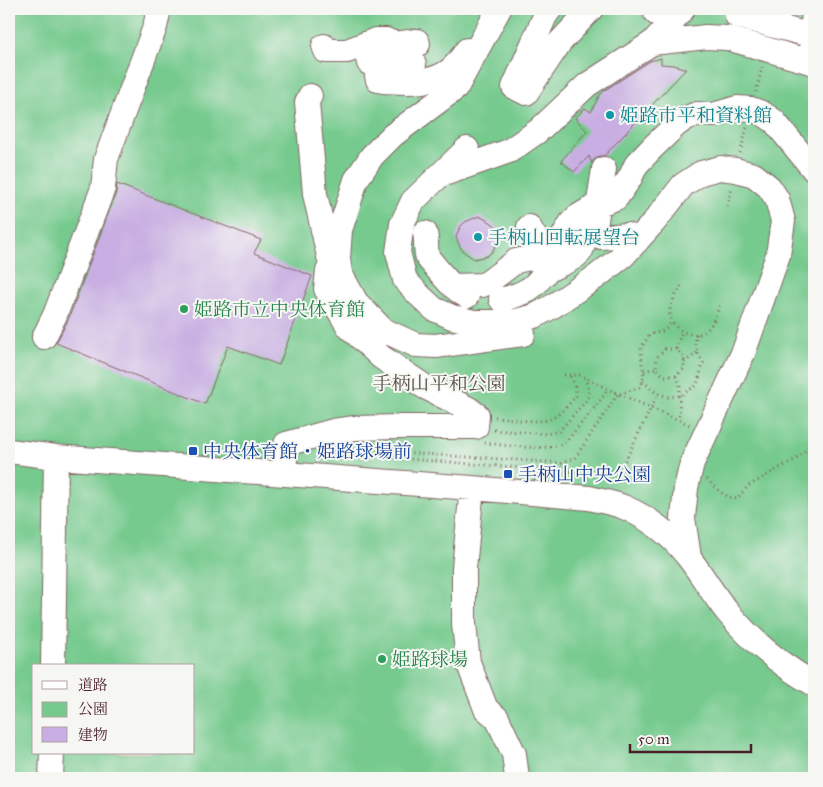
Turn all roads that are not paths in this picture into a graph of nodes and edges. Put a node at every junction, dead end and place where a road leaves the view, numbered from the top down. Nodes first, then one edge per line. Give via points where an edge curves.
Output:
1 (159, 9) edge
2 (550, 9) edge
3 (592, 9) edge
4 (683, 9) edge
5 (498, 10) edge
6 (814, 11) edge
7 (738, 12) edge
8 (776, 17) edge
9 (813, 36) junction
10 (727, 38) junction
11 (652, 43) junction
12 (324, 46) dead end
13 (767, 49) junction
14 (812, 62) edge
15 (417, 82) junction
16 (310, 96) dead end
17 (428, 108) junction
18 (467, 149) dead end
19 (604, 169) dead end
20 (814, 170) edge
21 (440, 175) junction
22 (597, 216) junction
23 (529, 227) dead end
24 (424, 233) dead end
25 (637, 241) junction
26 (545, 253) junction
27 (335, 262) junction
28 (501, 287) junction
29 (536, 316) junction
30 (510, 321) junction
31 (44, 337) dead end
32 (9, 451) edge
33 (56, 457) junction
34 (284, 473) junction
35 (472, 488) junction
36 (689, 557) junction
37 (53, 664) edge
38 (814, 684) edge
39 (52, 754) edge
40 (51, 778) edge
41 (517, 778) edge

1 - 31 street via 106,159 103,188
2 - 3 street via 514,87 526,93 560,42
4 - 11 street
5 - 15 street via 449,71
5 - 17 street via 456,88
6 - 9 street
7 - 8 street
7 - 10 street
8 - 9 street
8 - 13 street
9 - 14 street
10 - 11 street
10 - 13 street
11 - 21 street via 588,85 509,151
12 - 15 street via 326,51 347,51 376,40 394,44 418,41 418,44 401,51 368,59 368,63 414,62 403,70 377,76 383,81
13 - 14 street
15 - 17 street
16 - 27 street via 307,102 315,194
17 - 27 street via 372,156 356,180 340,230
18 - 21 street
19 - 22 street
20 - 22 street via 774,121 762,113 737,108 713,115 698,114 676,125 652,147 636,165 616,198
21 - 30 street via 413,201 402,224 398,252 405,280 434,308 452,317 474,322
22 - 25 street via 596,234 601,237 627,235
22 - 26 street via 573,220 561,240
22 - 28 street via 593,227 587,229 582,248 576,256 549,270 529,289 509,298
23 - 26 street
24 - 28 street via 427,256 465,295 479,299
25 - 29 street via 596,277
25 - 36 street via 683,185 701,173 720,168 754,175 777,199 783,221 778,255 744,351 693,462 683,518
26 - 28 street via 516,261
27 - 29 street via 356,302 383,330 416,345 436,346 519,336 529,332
27 - 34 street via 328,271 326,290 349,327 381,357 425,387 469,409 485,422 333,431 286,444
28 - 30 street
29 - 30 street
32 - 33 street
33 - 34 street
33 - 37 street
34 - 35 street
35 - 36 street via 590,498 625,507 644,517
35 - 41 street via 464,568 468,662 486,709 497,718 514,754
36 - 38 street via 728,613 745,631 771,656
39 - 40 street

